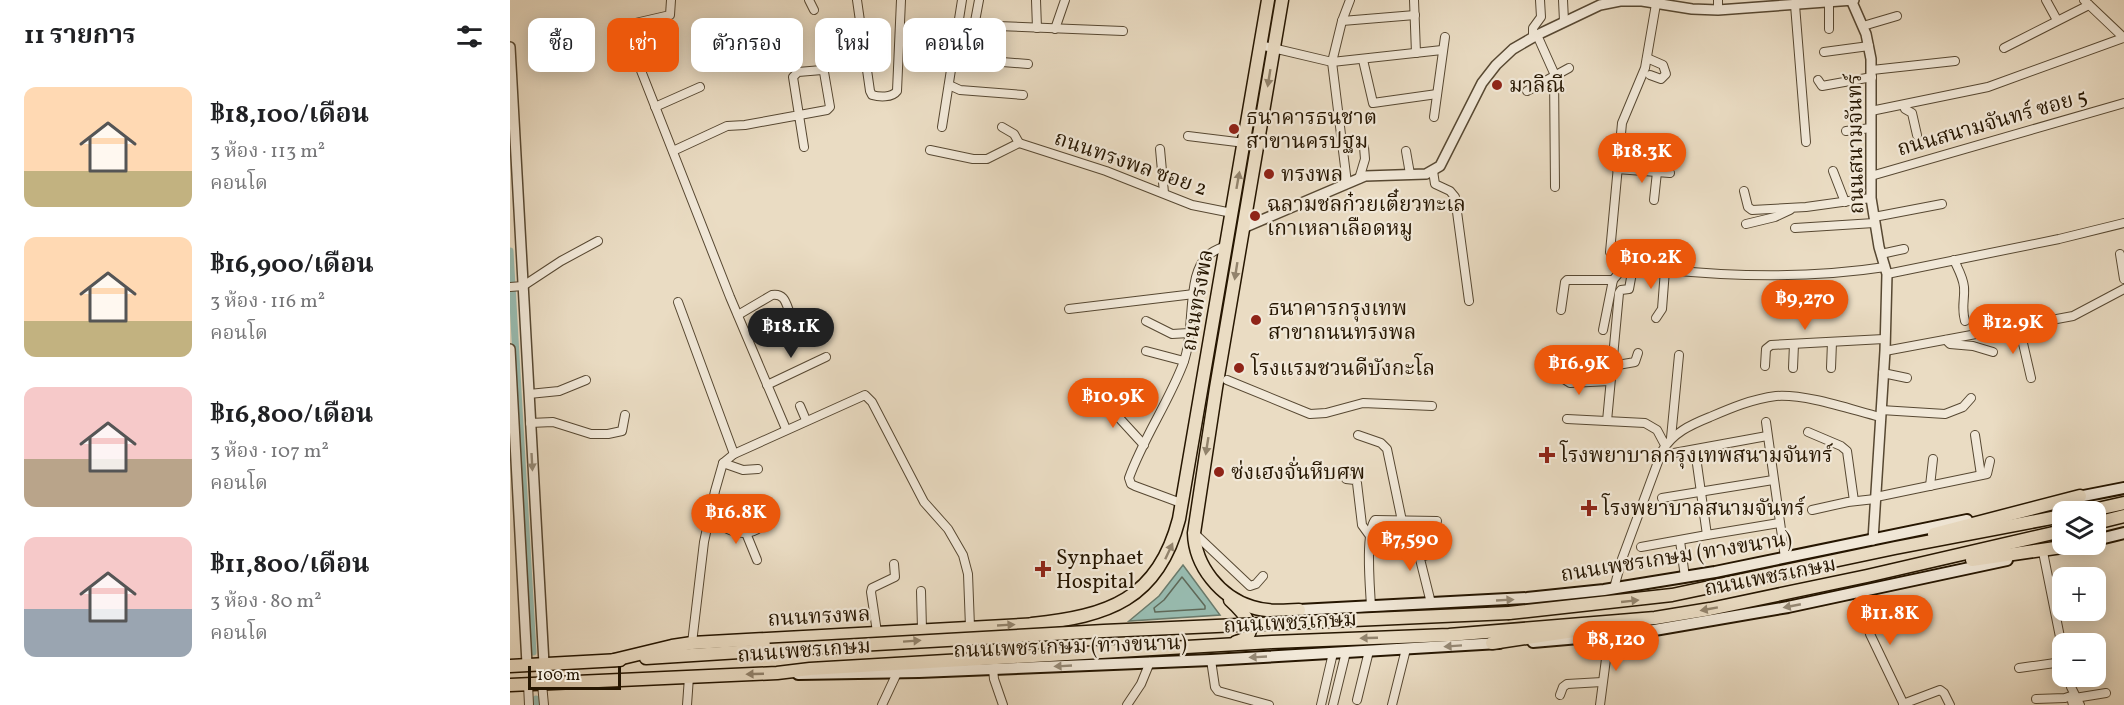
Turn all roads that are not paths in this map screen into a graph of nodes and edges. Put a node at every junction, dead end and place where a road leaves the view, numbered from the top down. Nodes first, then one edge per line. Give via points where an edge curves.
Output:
1 (671, 0) edge
2 (809, 0) edge
3 (857, 0) edge
4 (901, 0) edge
5 (962, 0) edge
6 (979, 0) edge
7 (1036, 0) edge
8 (1065, 0) edge
9 (1268, 0) edge
10 (1282, 0) edge
11 (1350, 0) edge
12 (1414, 0) edge
13 (1540, 0) edge
14 (1563, 0) edge
15 (2046, 0) edge
16 (1639, 1) edge
17 (1810, 1) edge
18 (1853, 1) edge
19 (1829, 2) junction
20 (1594, 3) edge
21 (2087, 3) edge
22 (1656, 4) junction
23 (1713, 5) edge
24 (1795, 5) junction
25 (814, 10) dead end
26 (1415, 15) junction
27 (1897, 16) dead end
28 (860, 18) edge
29 (959, 18) edge
30 (976, 18) edge
31 (2056, 20) junction
32 (1342, 21) junction
33 (1564, 21) junction
34 (1006, 26) edge
35 (1863, 26) junction
36 (1037, 28) junction
37 (1055, 29) junction
38 (1829, 29) dead end
39 (1123, 30) dead end
40 (1535, 35) junction
41 (1445, 37) dead end
42 (2124, 38) edge
43 (1260, 45) junction
44 (1869, 46) junction
45 (510, 47) edge
46 (1274, 48) junction
47 (2004, 48) dead end
48 (1442, 50) junction
49 (1824, 52) dead end
50 (1416, 53) junction
51 (1647, 58) junction
52 (1363, 60) junction
53 (1955, 61) dead end
54 (1006, 62) edge
55 (1332, 62) junction
56 (1028, 64) dead end
57 (1569, 68) dead end
58 (868, 72) edge
59 (951, 72) edge
60 (1872, 73) junction
61 (1650, 75) dead end
62 (1554, 76) junction
63 (1818, 80) dead end
64 (949, 85) junction
65 (700, 87) dead end
66 (1527, 91) dead end
67 (1437, 94) junction
68 (1023, 95) dead end
69 (2124, 103) edge
70 (1904, 105) junction
71 (656, 107) junction
72 (1871, 111) junction
73 (799, 116) junction
74 (1434, 117) dead end
75 (1002, 126) dead end
76 (942, 127) dead end
77 (1871, 128) junction
78 (1846, 130) dead end
79 (1917, 135) dead end
80 (1188, 136) dead end
81 (1806, 142) dead end
82 (1019, 143) junction
83 (1245, 143) junction
84 (804, 147) dead end
85 (1364, 147) dead end
86 (1160, 149) dead end
87 (930, 150) dead end
88 (673, 151) junction
89 (1406, 151) dead end
90 (1617, 169) junction
91 (1434, 171) junction
92 (1833, 171) dead end
93 (1657, 172) junction
94 (1670, 173) dead end
95 (1410, 174) junction
96 (1871, 176) junction
97 (1359, 179) junction
98 (1347, 183) junction
99 (1555, 187) dead end
100 (1744, 191) dead end
101 (1164, 193) junction
102 (1871, 198) junction
103 (1654, 200) dead end
104 (1845, 202) junction
105 (1942, 204) dead end
106 (1794, 208) junction
107 (1232, 213) junction
108 (1874, 220) junction
109 (2124, 223) edge
110 (1746, 224) dead end
111 (1243, 228) junction
112 (1795, 228) dead end
113 (598, 241) dead end
114 (1226, 246) junction
115 (1904, 249) dead end
116 (1881, 254) junction
117 (2120, 254) dead end
118 (1954, 260) junction
119 (1621, 263) junction
120 (1633, 267) junction
121 (1665, 270) junction
122 (1886, 270) junction
123 (2124, 279) edge
124 (1613, 280) junction
125 (521, 286) junction
126 (510, 287) edge
127 (2124, 290) edge
128 (1194, 294) junction
129 (1469, 301) dead end
130 (678, 302) dead end
131 (1069, 309) dead end
132 (1561, 310) dead end
133 (738, 315) junction
134 (791, 316) dead end
135 (1656, 318) dead end
136 (1146, 321) dead end
137 (1965, 321) dead end
138 (2019, 326) junction
139 (1603, 330) dead end
140 (1189, 333) junction
141 (1884, 339) junction
142 (1946, 340) junction
143 (1832, 342) junction
144 (1794, 344) junction
145 (510, 349) edge
146 (1146, 351) dead end
147 (1885, 351) junction
148 (1993, 352) dead end
149 (1638, 353) dead end
150 (1679, 355) dead end
151 (826, 357) dead end
152 (1184, 361) junction
153 (1206, 361) junction
154 (1221, 363) junction
155 (1612, 366) junction
156 (1765, 366) dead end
157 (1793, 368) dead end
158 (1830, 368) dead end
159 (1883, 373) junction
160 (1559, 376) dead end
161 (1907, 378) dead end
162 (2031, 378) dead end
163 (586, 380) dead end
164 (1227, 380) dead end
165 (1610, 381) junction
166 (767, 385) junction
167 (529, 394) junction
168 (1100, 397) dead end
169 (1971, 398) dead end
170 (800, 406) dead end
171 (1432, 406) dead end
172 (1880, 414) junction
173 (625, 415) dead end
174 (1567, 419) dead end
175 (806, 420) junction
176 (1606, 421) junction
177 (1766, 422) dead end
178 (530, 423) junction
179 (786, 429) junction
180 (1808, 432) dead end
181 (1358, 435) dead end
182 (1767, 435) junction
183 (1975, 435) dead end
184 (1668, 442) junction
185 (1144, 445) junction
186 (1695, 450) junction
187 (1674, 453) dead end
188 (734, 454) junction
189 (1933, 459) dead end
190 (1990, 461) dead end
191 (723, 463) junction
192 (758, 469) dead end
193 (1981, 475) junction
194 (1346, 479) dead end
195 (1773, 480) junction
196 (1930, 486) junction
197 (2124, 488) edge
198 (1700, 491) junction
199 (2080, 496) junction
200 (1662, 498) dead end
201 (1876, 498) junction
202 (1854, 501) junction
203 (1182, 503) junction
204 (2124, 503) edge
205 (2106, 507) edge
206 (1812, 510) dead end
207 (2124, 516) edge
208 (709, 518) junction
209 (2052, 518) edge
210 (2106, 520) edge
211 (1402, 521) junction
212 (1437, 521) dead end
213 (1779, 523) junction
214 (763, 525) dead end
215 (746, 533) junction
216 (1194, 533) junction
217 (2052, 533) edge
218 (2124, 533) edge
219 (1707, 535) junction
220 (1370, 536) junction
221 (2106, 538) edge
222 (1873, 540) junction
223 (1680, 541) junction
224 (1431, 542) dead end
225 (1641, 547) dead end
226 (2052, 548) edge
227 (2052, 550) edge
228 (2043, 552) junction
229 (1861, 555) junction
230 (1785, 558) junction
231 (757, 560) dead end
232 (894, 564) dead end
233 (1884, 572) junction
234 (1263, 576) dead end
235 (1685, 577) junction
236 (1211, 578) junction
237 (1614, 588) junction
238 (921, 591) dead end
239 (1859, 592) junction
240 (1431, 603) junction
241 (1371, 606) junction
242 (1107, 609) junction
243 (1299, 610) junction
244 (1655, 618) junction
245 (1030, 624) junction
246 (970, 627) junction
247 (922, 629) junction
248 (877, 632) junction
249 (2059, 633) edge
250 (1609, 636) junction
251 (1299, 641) junction
252 (692, 643) junction
253 (1492, 643) junction
254 (1213, 645) junction
255 (1406, 649) junction
256 (1104, 651) junction
257 (1369, 651) junction
258 (1346, 652) junction
259 (1334, 653) junction
260 (1028, 656) junction
261 (614, 660) junction
262 (1211, 660) junction
263 (1150, 662) junction
264 (2052, 663) edge
265 (527, 664) junction
266 (544, 664) junction
267 (510, 666) edge
268 (2019, 668) dead end
269 (993, 669) junction
270 (777, 673) junction
271 (897, 673) junction
272 (689, 677) junction
273 (1602, 682) junction
274 (528, 684) junction
275 (542, 684) junction
276 (510, 685) edge
277 (2106, 693) dead end
278 (1560, 695) dead end
279 (2036, 699) dead end
280 (1357, 700) dead end
281 (2075, 701) edge
282 (530, 705) edge
283 (544, 705) edge
284 (687, 705) edge
285 (882, 705) edge
286 (1003, 705) edge
287 (1127, 705) edge
288 (1269, 705) edge
289 (1321, 705) edge
290 (1333, 705) edge
291 (1392, 705) edge
292 (1600, 705) edge
293 (1904, 705) edge
294 (1950, 705) edge

1 - 71 street via 670,15 631,24 627,32
2 - 25 street
3 - 28 street
4 - 58 street via 895,94 872,95
5 - 29 street
6 - 30 street
7 - 36 street
8 - 37 street
9 - 43 highway, ถนนทรงพล
10 - 46 highway, ถนนทรงพล
11 - 32 street
12 - 26 street
13 - 40 street via 1541,17 1533,28
14 - 33 street
15 - 31 street
16 - 20 street
16 - 22 street
17 - 19 street
17 - 24 street
18 - 19 street
18 - 35 street, ถนนสนามจันทร์
19 - 38 street
20 - 33 street
21 - 31 street
21 - 42 street
22 - 23 street
22 - 51 street
23 - 24 street
24 - 81 street
26 - 32 street
26 - 50 street
27 - 35 street
31 - 47 street
32 - 55 street
33 - 40 street
34 - 36 street
35 - 44 street, ถนนสนามจันทร์
36 - 37 street
37 - 39 street
40 - 62 street
40 - 91 street via 1503,57 1482,83
41 - 48 street
42 - 70 street via 2008,81
43 - 46 street
43 - 83 highway, ถนนทรงพล
44 - 49 street
44 - 60 street, ถนนสนามจันทร์
45 - 125 street
46 - 55 street
46 -> 111 highway, ถนนทรงพล
48 - 50 street
48 - 67 street
50 - 52 street
51 - 61 street via 1663,64 1666,74 1661,79
51 - 90 street via 1622,123
52 - 55 street
52 - 67 street via 1373,103
53 - 60 street
54 - 56 street
55 - 98 street
57 - 62 street
59 - 64 street
60 - 63 street via 1822,86
60 - 72 street, ถนนสนามจันทร์
62 - 66 street
62 - 99 street
64 - 68 street via 960,90
64 - 76 street
65 - 71 street
67 - 74 street
69 - 96 street, ถนนสนามจันทร์ ซอย 5
70 - 72 street
70 - 79 street via 1912,114
71 - 88 street
72 - 77 street, ถนนสนามจันทร์
73 - 73 street via 830,107 822,70 794,74
73 - 84 street
73 - 88 street via 727,126
75 - 82 street
77 - 78 street
77 - 96 street, ถนนสนามจันทร์
80 - 83 street
82 - 87 street via 987,159
82 - 101 street, ถนนทรงพล ซอย 2
107 -> 83 highway, ถนนทรงพล
85 - 97 street
86 - 101 street
88 - 133 street
89 - 95 street
90 - 93 street
90 - 119 street via 1610,252
91 - 95 street
91 - 129 street via 1435,184 1455,197
92 - 104 street
93 - 94 street
93 - 103 street
95 - 97 street via 1372,174
96 - 102 street, ถนนสนามจันทร์
97 - 98 street
98 - 111 street
100 - 106 street via 1749,209
101 - 107 street, ถนนทรงพล ซอย 2 via 1192,205
102 - 104 street
102 - 108 street, ถนนสนามจันทร์
104 - 106 street
105 - 108 street
106 - 110 street
107 - 114 highway, ถนนทรงพล
108 - 112 street
108 - 116 street, ถนนสนามจันทร์
109 - 118 street
111 -> 154 highway, ถนนทรงพล
113 - 125 street
114 - 128 street via 1205,256
114 - 153 highway, ถนนทรงพล
115 - 116 street
116 - 122 street, ถนนสนามจันทร์
117 - 123 street
118 - 122 street
118 - 137 street via 1963,280
119 - 120 street
119 - 124 street
120 - 121 street
120 - 155 street via 1629,289 1619,293
121 - 122 street via 1785,275
121 - 135 street via 1662,309
122 - 141 street, ถนนสนามจันทร์
124 - 132 street via 1567,280
124 - 139 street
125 - 126 street
125 - 167 street
127 - 138 street via 2073,316
128 - 131 street
128 - 140 street
130 - 188 street
133 - 134 street via 778,294
133 - 166 street
136 - 140 street via 1172,334
138 - 142 street
138 - 162 street
140 - 152 street
141 - 143 street
141 - 147 street, ถนนสนามจันทร์
142 - 147 street
142 - 148 street
143 - 144 street
143 - 158 street
144 - 156 street via 1767,346
144 - 157 street
145 - 265 street
146 - 152 street
147 - 159 street, ถนนสนามจันทร์
149 - 155 street via 1635,362
150 - 184 street
151 - 166 street
152 - 185 street
153 - 154 highway
153 - 203 highway, ถนนทรงพล
154 -> 216 highway, ถนนทรงพล
155 - 165 street
159 - 161 street
159 - 172 street, ถนนสนามจันทร์
160 - 165 street via 1570,383
163 - 167 street via 559,391
164 - 171 street via 1310,414 1364,403
165 - 176 street
166 - 179 street
167 - 178 street
168 - 185 street
169 - 172 street via 1963,407 1945,414
170 - 175 street
172 - 184 street via 1777,396 1744,403 1688,426
172 - 201 street, ถนนสนามจันทร์
173 - 178 street via 622,431 608,434 584,433 553,422
174 - 176 street
175 - 179 street
175 - 246 street via 861,396 868,397 924,502 963,555 968,574
176 - 184 street via 1652,425
177 - 182 street
178 -> 266 street
179 - 188 street
180 - 202 street via 1847,451
181 - 211 street via 1387,449
182 - 186 street
182 - 195 street
183 - 193 street
184 - 237 street via 1653,470
185 - 203 street via 1129,478 1131,484
186 - 187 street
186 - 198 street
188 - 191 street
189 - 196 street
190 - 193 street via 1989,471
191 - 192 street via 743,470
191 - 208 street
193 - 196 street
194 - 220 street via 1357,483 1362,525
195 - 198 street
195 - 213 street
196 - 201 street
197 - 199 main road, ถนนเพชรเกษม (ทางขนาน)
198 - 200 street
198 - 219 street
199 - 222 main road, ถนนเพชรเกษม (ทางขนาน)
199 - 229 highway
201 - 202 street
201 - 222 street, ถนนสนามจันทร์
202 - 206 street
242 -> 203 highway, ถนนทรงพล via 1130,596 1164,561
204 - 205 highway
207 - 210 highway
208 - 215 street via 727,531
208 - 252 street
209 - 229 highway, ถนนเพชรเกษม
211 - 212 street
211 - 220 street via 1375,520
213 - 219 street
213 - 230 street
214 - 215 street
215 - 231 street
216 - 234 street via 1250,586
216 - 236 highway, ถนนทรงพล via 1200,561
217 - 233 highway, ถนนเพชรเกษม
218 - 221 main road
219 - 223 street
220 - 241 street
222 - 230 main road, ถนนเพชรเกษม (ทางขนาน)
223 - 225 street
223 - 235 street
224 - 240 street via 1430,554 1420,559
226 - 233 highway
227 - 228 main road, ถนนเพชรเกษม (ทางขนาน)
228 - 239 main road, ถนนเพชรเกษม (ทางขนาน)
228 - 249 street
261 -> 229 highway, ถนนเพชรเกษม, bridge via 1104,631 1509,613 1672,595
230 - 235 main road, ถนนเพชรเกษม (ทางขนาน)
232 - 248 street via 895,577 872,588
233 -> 244 highway, ถนนเพชรเกษม
235 - 237 main road, ถนนเพชรเกษม (ทางขนาน)
236 - 243 highway, ถนนทรงพล via 1251,607
236 - 254 highway via 1250,625 1243,640
240 -> 237 main road, ถนนเพชรเกษม (ทางขนาน)
238 - 247 street
239 -> 250 main road, ถนนเพชรเกษม (ทางขนาน)
239 - 293 street via 1870,634
240 - 241 main road, ถนนเพชรเกษม (ทางขนาน)
241 - 243 main road, ถนนเพชรเกษม (ทางขนาน)
242 - 245 highway, ถนนทรงพล
242 - 256 highway via 1076,630 1077,640 1084,648
243 - 251 highway via 1280,620 1280,633
244 -> 251 highway, ถนนเพชรเกษม via 1449,635
244 - 253 highway
246 -> 245 highway, ถนนทรงพล
245 - 260 highway via 1059,626 1066,636 1059,649
246 - 247 highway, ถนนทรงพล
247 - 248 highway, ถนนทรงพล
248 - 252 highway, ถนนทรงพล
250 - 253 main road, ถนนเพชรเกษม (ทางขนาน)
250 - 273 street
251 - 254 highway, ถนนเพชรเกษม
252 - 261 highway, ถนนทรงพล
253 -> 255 main road, ถนนเพชรเกษม (ทางขนาน)
254 - 256 highway, ถนนเพชรเกษม
255 - 257 main road, ถนนเพชรเกษม (ทางขนาน)
255 - 291 street
256 - 260 highway, ถนนเพชรเกษม
257 - 258 main road, ถนนเพชรเกษม (ทางขนาน)
257 - 280 street
258 - 259 main road, ถนนเพชรเกษม (ทางขนาน)
258 - 290 street
259 -> 262 main road, ถนนเพชรเกษม (ทางขนาน)
259 - 289 street
260 - 270 highway, ถนนเพชรเกษม
261 - 266 highway, ถนนเพชรเกษม
262 - 263 main road, ถนนเพชรเกษม (ทางขนาน)
262 - 288 street via 1218,691
263 -> 269 main road, ถนนเพชรเกษม (ทางขนาน)
263 - 287 street
264 - 268 street
265 - 266 highway, ถนนเพชรเกษม
265 - 267 highway, ถนนเพชรเกษม
269 - 271 main road, ถนนเพชรเกษม (ทางขนาน)
269 - 286 street
270 - 271 main road, ถนนเพชรเกษม (ทางขนาน)
270 -> 272 highway, ถนนเพชรเกษม
271 - 285 street
272 - 275 highway, ถนนเพชรเกษม
272 - 284 street
273 - 278 street via 1567,684
273 - 292 street
274 - 275 highway, ถนนเพชรเกษม
274 - 276 highway, ถนนเพชรเกษม
274 - 282 street
275 - 283 street
277 - 281 street
279 - 281 street
293 - 294 street via 1940,690

